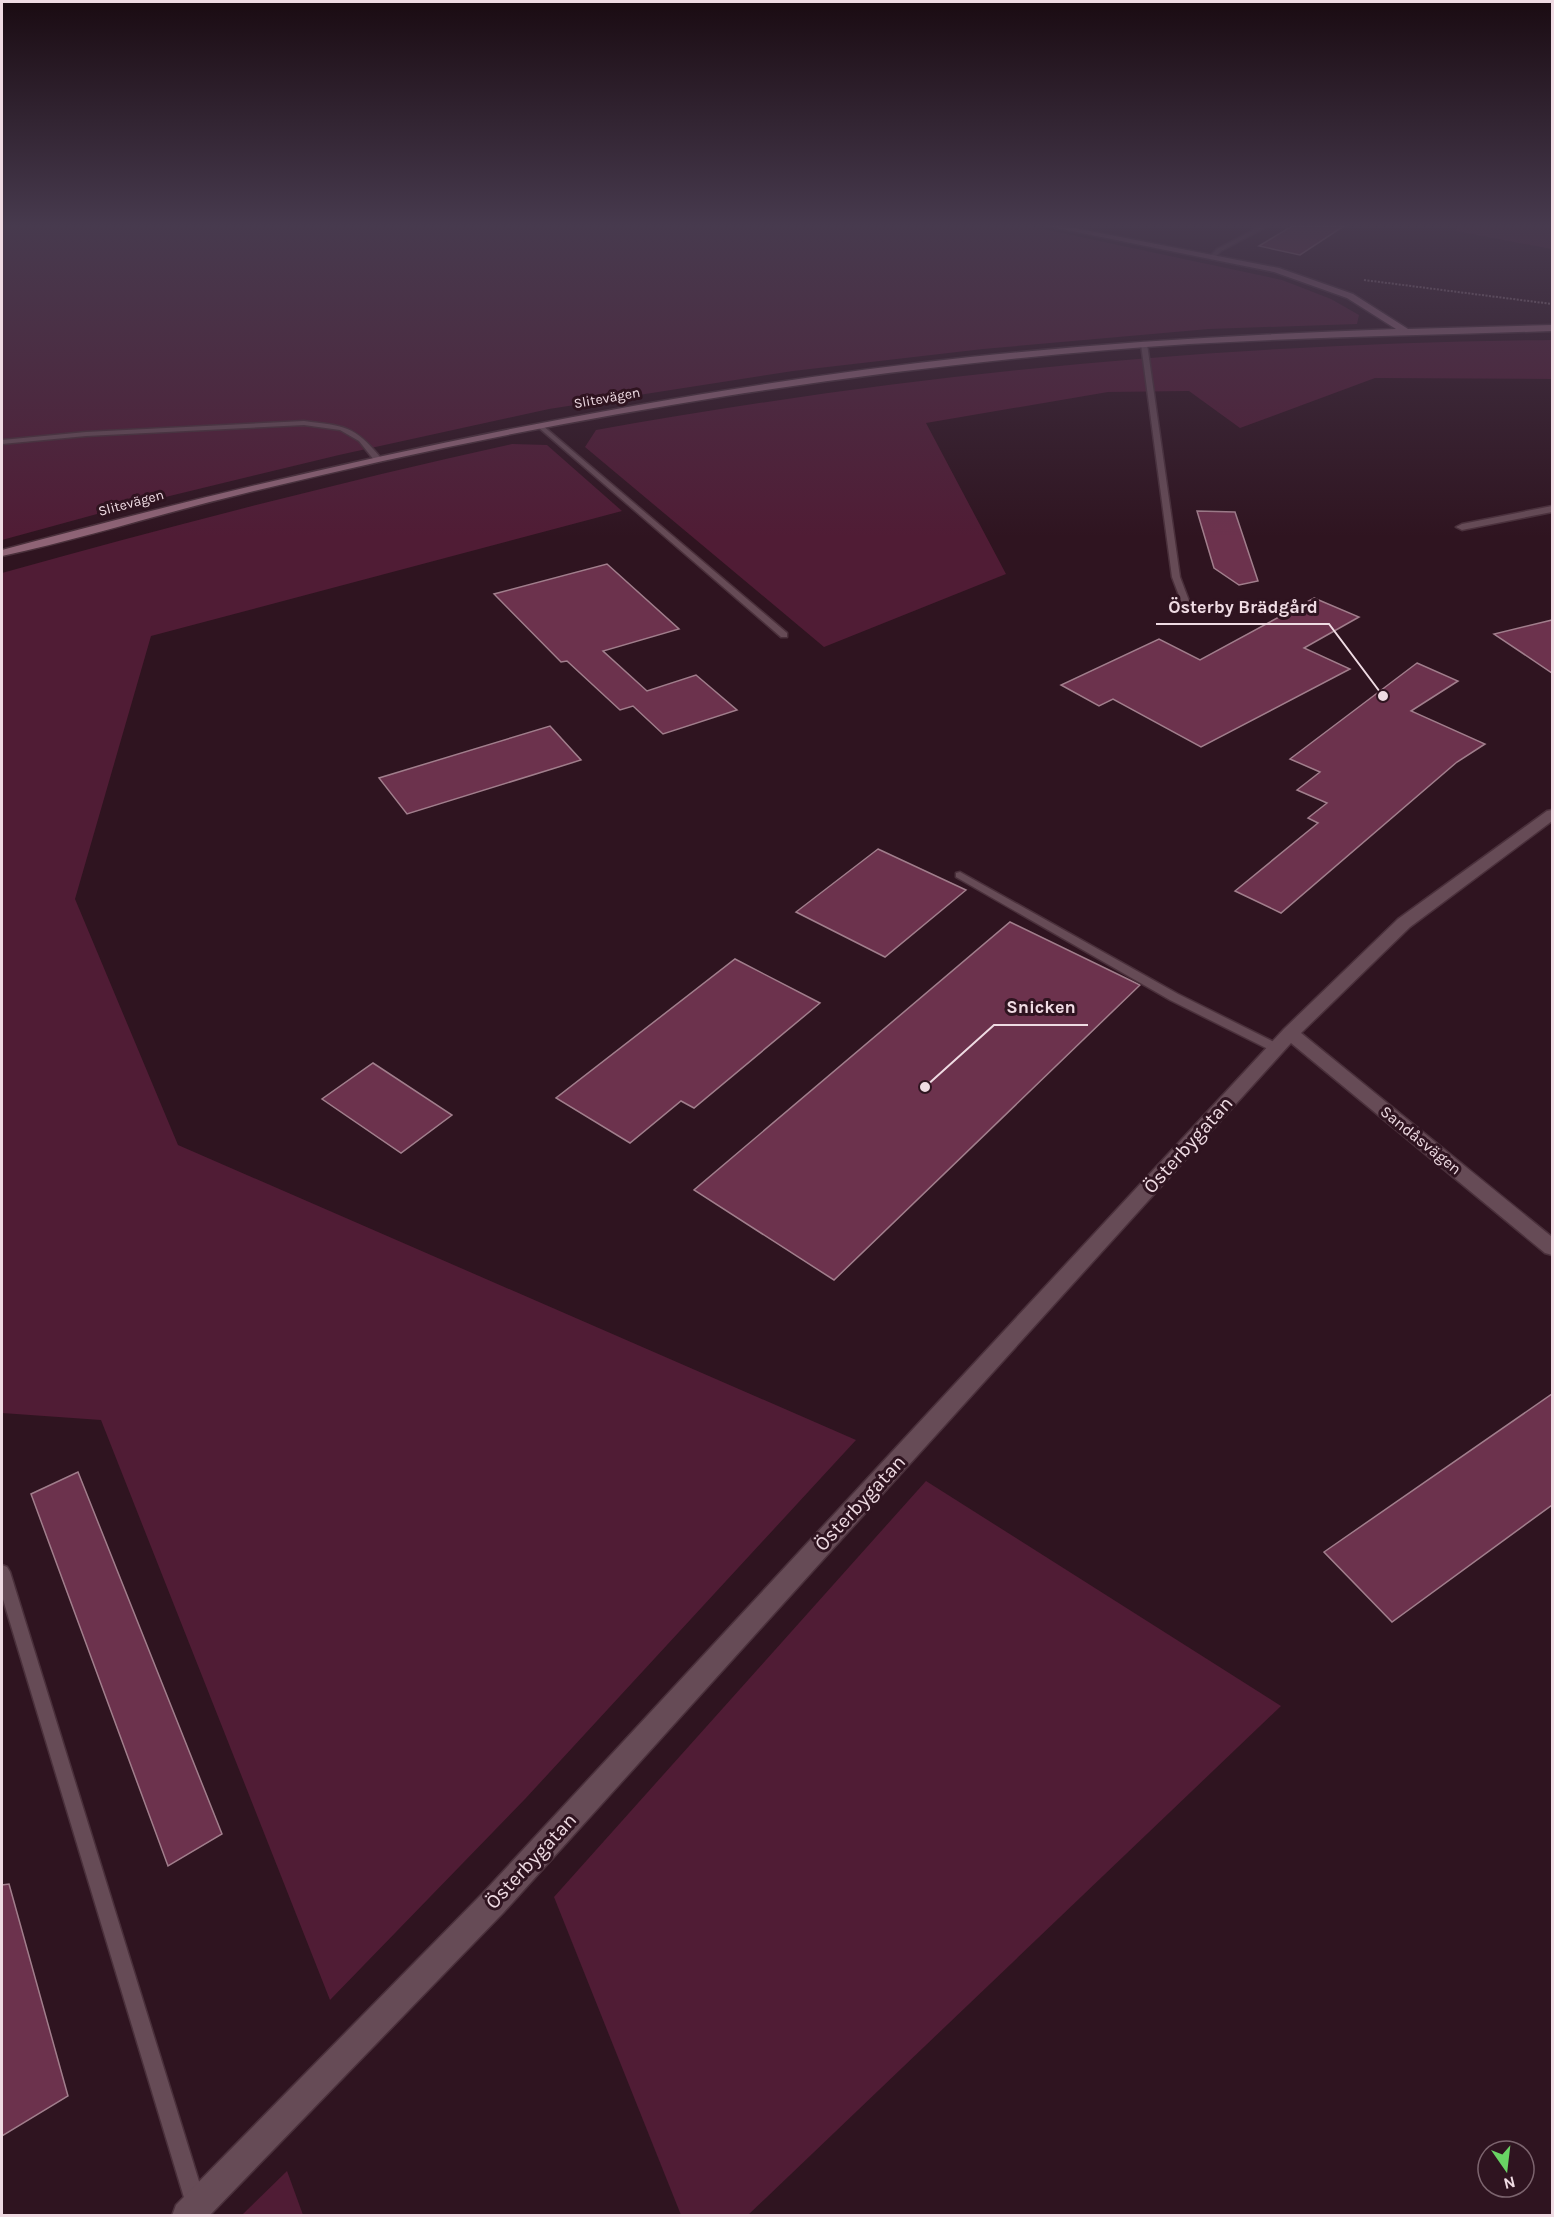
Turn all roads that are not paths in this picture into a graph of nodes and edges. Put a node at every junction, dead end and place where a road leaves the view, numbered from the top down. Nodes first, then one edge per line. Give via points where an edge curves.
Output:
1 (1480, 329) edge
2 (1405, 331) joint
3 (1144, 344) junction
4 (540, 426) junction
5 (2, 442) edge
6 (377, 458) junction
7 (1552, 509) edge
8 (1462, 527) dead end
9 (2, 554) edge
10 (1187, 606) dead end
11 (784, 635) dead end
12 (1552, 814) edge
13 (960, 875) dead end
14 (1283, 1041) junction
15 (1552, 1248) edge
16 (2, 1572) edge
17 (192, 2211) edge

1 - 2 main road, Slitevägen
2 - 3 main road, Slitevägen
3 - 4 main road, Slitevägen via 872,372
3 - 10 lane via 1176,577
4 - 6 main road, Slitevägen
4 - 11 lane
5 - 6 lane via 304,423 342,428 361,440
6 - 9 main road, Slitevägen via 165,509
7 - 8 street
12 - 14 street, Österbygatan via 1404,923
13 - 14 lane via 1174,997
14 - 15 street, Sandåsvägen
14 - 17 street, Österbygatan via 493,1903
16 - 17 lane

